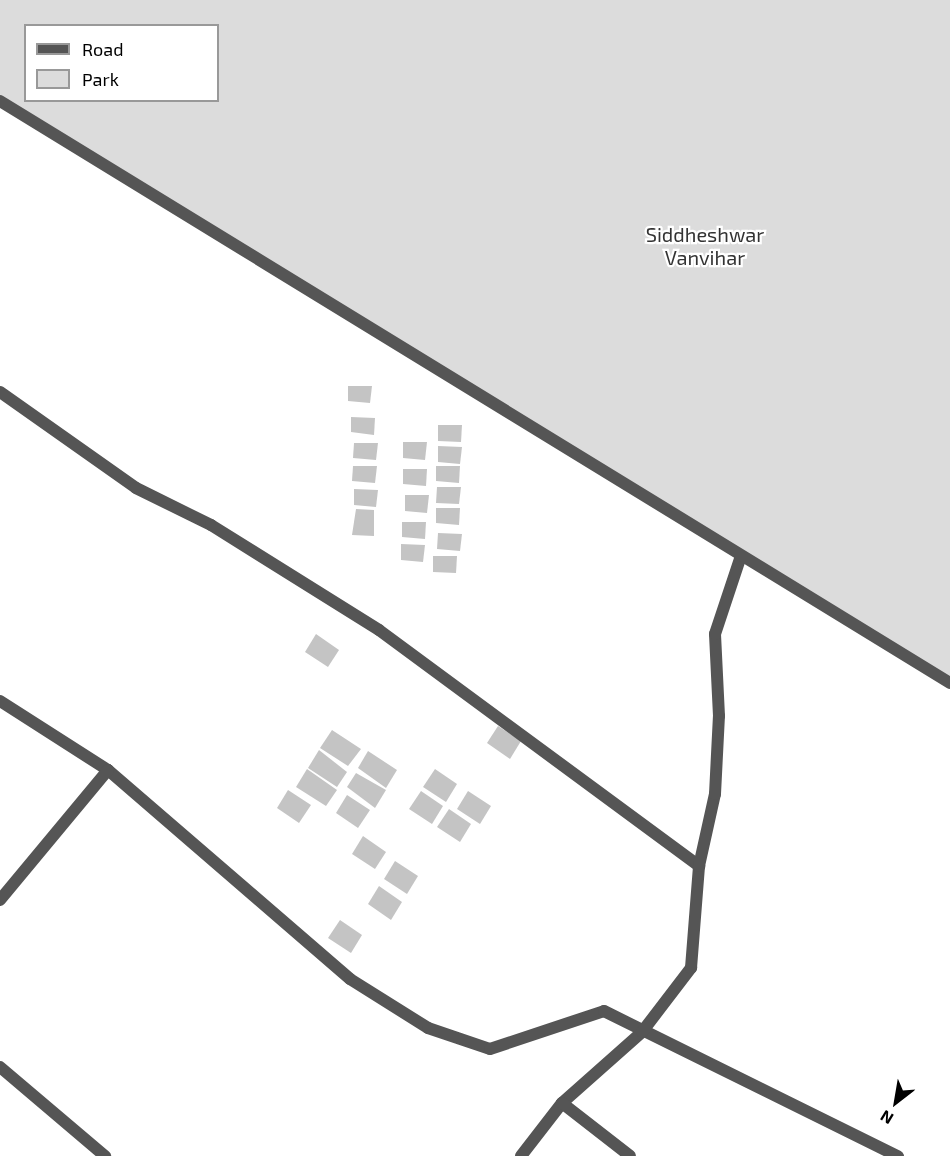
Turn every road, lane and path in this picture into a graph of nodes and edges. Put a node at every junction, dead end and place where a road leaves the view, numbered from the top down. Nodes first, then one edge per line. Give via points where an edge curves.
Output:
1 (0, 101) edge
2 (0, 392) edge
3 (741, 556) junction
4 (950, 683) edge
5 (0, 701) edge
6 (108, 770) junction
7 (699, 866) junction
8 (0, 900) edge
9 (642, 1032) junction
10 (0, 1067) edge
11 (562, 1103) junction
12 (105, 1156) edge
13 (521, 1156) edge
14 (630, 1156) edge
15 (898, 1156) edge

1 - 3 street
2 - 7 street via 136,488 211,525 379,630
3 - 4 street
3 - 7 street via 715,634 719,716 715,794
5 - 6 street
6 - 8 street
6 - 9 street via 350,979 428,1028 490,1049 604,1011
7 - 9 street via 691,968
9 - 11 street
9 - 15 street
10 - 12 street
11 - 13 street
11 - 14 street

